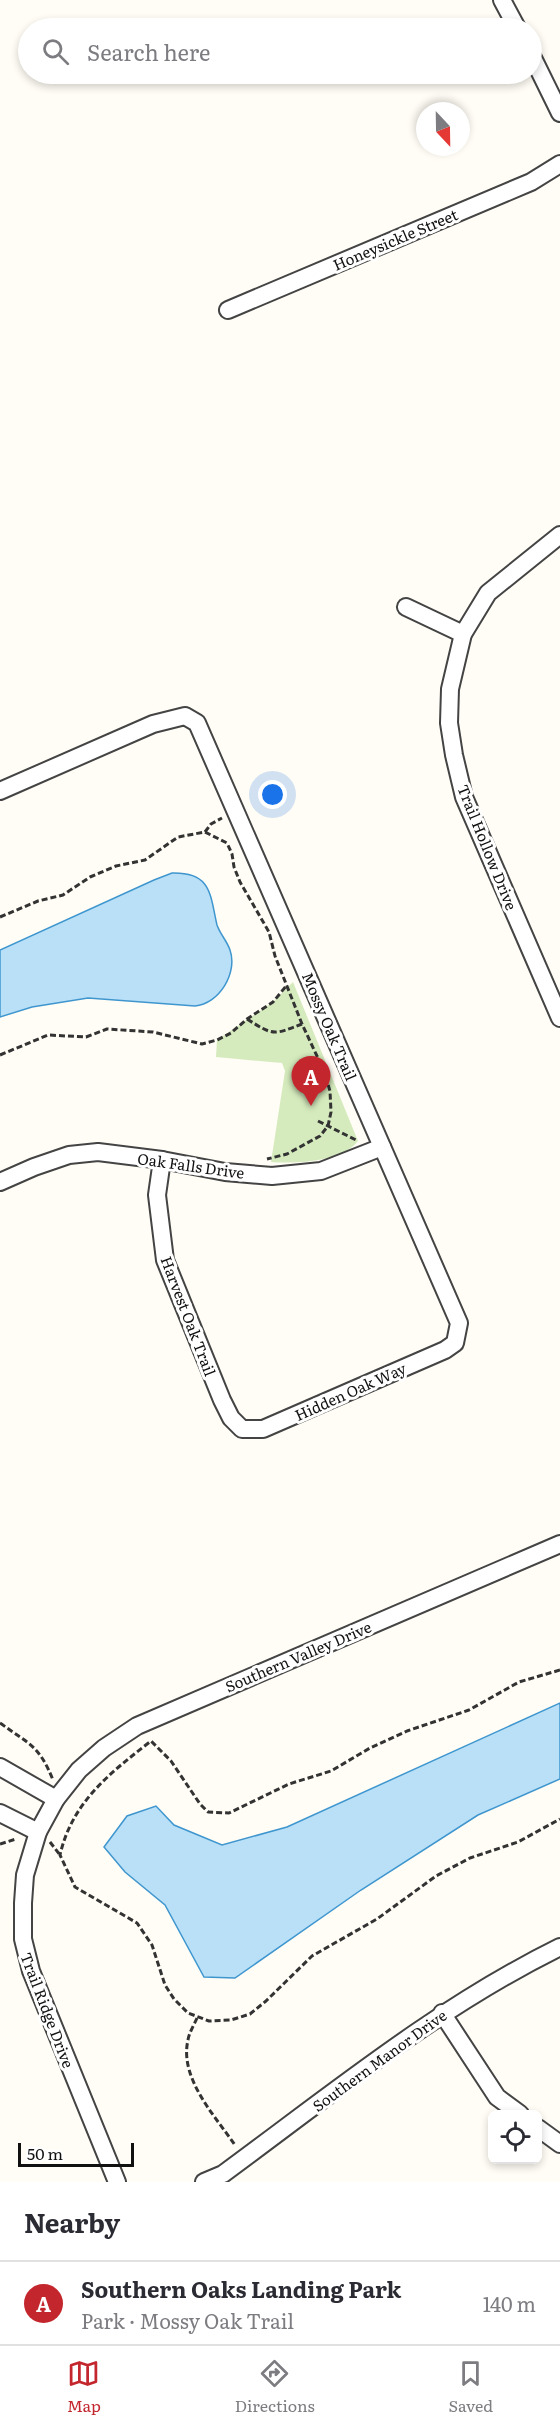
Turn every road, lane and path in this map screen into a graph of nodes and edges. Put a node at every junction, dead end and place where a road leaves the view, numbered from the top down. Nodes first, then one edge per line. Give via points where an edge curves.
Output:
1 (502, 0) edge
2 (512, 18) edge
3 (542, 78) edge
4 (560, 113) edge
5 (560, 164) edge
6 (228, 310) dead end
7 (560, 535) edge
8 (406, 607) dead end
9 (463, 634) junction
10 (0, 791) edge
11 (236, 810) junction
12 (206, 832) junction
13 (0, 917) edge
14 (287, 985) junction
15 (557, 1000) edge
16 (560, 1018) edge
17 (247, 1019) junction
18 (302, 1024) junction
19 (0, 1055) edge
20 (318, 1121) dead end
21 (328, 1126) junction
22 (379, 1148) junction
23 (265, 1159) dead end
24 (162, 1160) junction
25 (0, 1182) edge
26 (455, 1343) joint
27 (242, 1429) joint
28 (560, 1544) edge
29 (560, 1670) edge
30 (0, 1723) edge
31 (0, 1767) edge
32 (59, 1795) junction
33 (0, 1813) edge
34 (560, 1819) edge
35 (38, 1832) junction
36 (560, 1947) edge
37 (442, 2013) junction
38 (197, 2018) junction
39 (514, 2110) edge
40 (542, 2131) edge
41 (560, 2144) edge
42 (245, 2157) junction
43 (117, 2182) edge
44 (204, 2182) edge

1 - 2 street
3 - 4 street
5 - 6 street, Honeysickle Street via 531,182
7 - 9 street, Trail Hollow Drive via 488,593
8 - 9 street
9 - 15 street, Trail Hollow Drive via 450,689 449,723 454,755 465,797
10 - 11 street, Mossy Oak Trail via 153,724 185,716 197,723
11 - 12 path via 211,824
11 - 22 street, Mossy Oak Trail
12 - 13 path via 178,837 145,860 116,866 63,895
12 - 14 path via 227,843 240,882 269,932
14 - 17 path via 273,1002
14 - 18 path
15 - 16 street, Trail Hollow Drive
17 - 18 path via 274,1034
17 - 19 path via 231,1034 202,1044 153,1032 107,1029 86,1037 48,1035
18 - 21 path via 330,1091
20 - 21 path
21 - 22 path
21 - 23 path via 309,1144
22 - 24 street, Oak Falls Drive via 321,1171 272,1176
22 - 26 street, Mossy Oak Trail via 459,1323
24 - 25 street, Oak Falls Drive via 98,1152 69,1155
24 - 27 street, Harvest Oak Trail via 157,1195 165,1260 222,1400
26 - 27 street, Hidden Oak Way via 263,1430
28 - 32 street, Southern Valley Drive via 137,1726 79,1770
29 - 38 path via 519,1682 469,1710 407,1731 332,1771 289,1784 229,1813 208,1812 171,1761 151,1741 121,1764 78,1810 60,1856 75,1887 136,1923 152,1945 165,1985 174,1999
30 - 32 path via 41,1753
31 - 32 street
32 - 35 street, Trail Ridge Drive
33 - 35 street
34 - 38 path via 518,1842 470,1858 436,1876 377,1919 312,1956 250,2014 231,2020
35 - 43 street, Trail Ridge Drive via 25,1875 23,1939 31,1971
36 - 37 street, Southern Manor Drive
37 - 39 street via 497,2097
37 - 42 street, Southern Manor Drive
38 - 42 path via 186,2055 190,2072 200,2094
40 - 41 street
42 - 44 street, Southern Manor Drive

